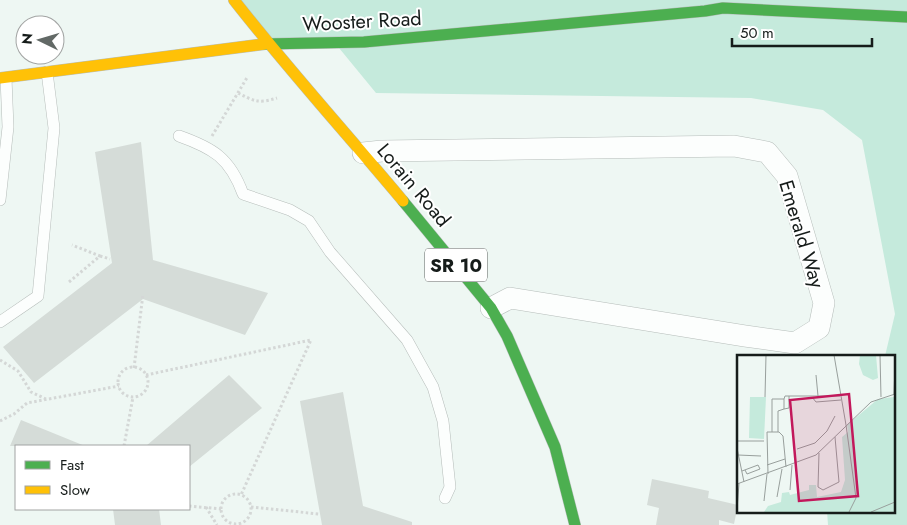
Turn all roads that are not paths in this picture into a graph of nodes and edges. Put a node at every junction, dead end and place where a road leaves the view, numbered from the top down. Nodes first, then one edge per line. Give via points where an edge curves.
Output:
1 (234, 0) edge
2 (907, 17) edge
3 (268, 44) junction
4 (47, 72) junction
5 (3, 78) edge
6 (178, 136) dead end
7 (362, 153) junction
8 (0, 200) edge
9 (492, 308) junction
10 (0, 322) edge
11 (446, 498) dead end
12 (575, 525) edge

1 - 3 main road, Lorain Road / SR 10
2 - 3 main road, Wooster Road via 723,8 364,42
3 - 4 main road, Wooster Road
3 - 7 main road, Lorain Road / SR 10
4 - 5 main road, Wooster Road
4 - 10 lane via 54,128 38,296
5 - 8 lane via 8,127
6 - 11 lane via 218,154 229,166 243,194 290,210 309,221 330,252 407,340 433,387 442,421 450,487
7 - 9 main road, Lorain Road / SR 10
7 - 9 street, Emerald Way via 734,146 767,152 787,176 824,303 819,328 795,343 510,298
9 - 12 main road, Lorain Road / SR 10 via 555,447

